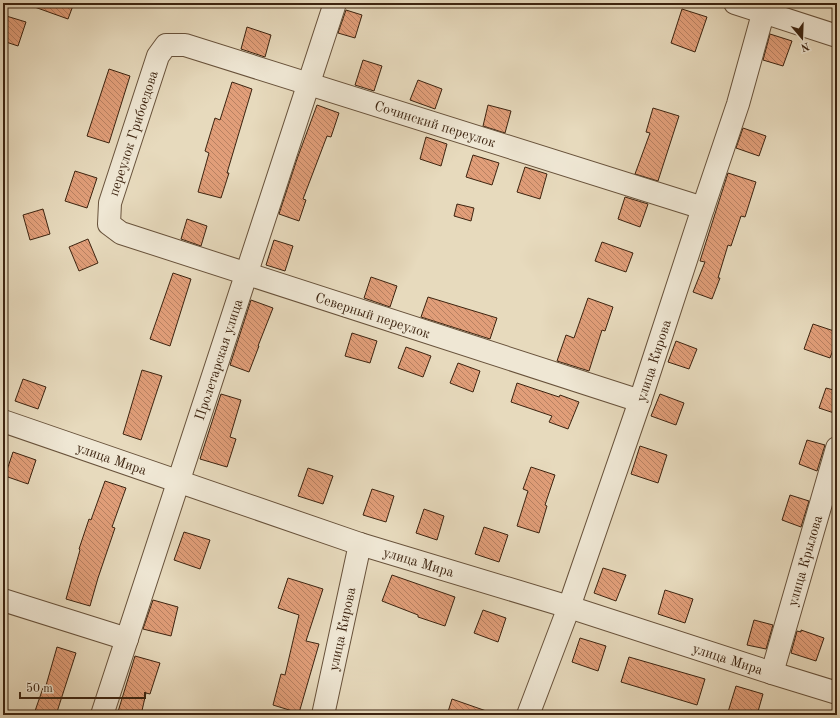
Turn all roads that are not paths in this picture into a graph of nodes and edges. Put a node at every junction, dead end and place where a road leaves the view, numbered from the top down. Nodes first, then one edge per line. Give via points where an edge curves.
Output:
1 (334, 3) edge
2 (735, 3) edge
3 (765, 8) edge
4 (837, 36) edge
5 (166, 45) joint
6 (308, 84) junction
7 (703, 208) junction
8 (109, 224) joint
9 (246, 274) junction
10 (640, 401) junction
11 (3, 421) edge
12 (837, 448) edge
13 (178, 482) junction
14 (360, 544) junction
15 (3, 600) edge
16 (569, 607) junction
17 (126, 639) junction
18 (772, 673) junction
19 (837, 693) edge
20 (102, 715) edge
21 (323, 715) edge
22 (528, 715) edge

1 - 6 street, Пролетарская улица
2 - 3 street
3 - 4 street
3 - 7 street, улица Кирова via 738,104
5 - 6 street, Сочинский переулок via 185,45
5 - 8 street, переулок Грибоедова via 158,56 110,203
6 - 7 street, Сочинский переулок
6 - 9 street, Пролетарская улица
7 - 10 street, улица Кирова
8 - 9 street, Северный переулок via 121,233
9 - 10 street, Северный переулок
9 - 13 street, Пролетарская улица
10 - 16 street, улица Кирова
11 - 13 street, улица Мира
12 - 18 street, улица Крылова
13 - 14 street, улица Мира
13 - 17 street, Пролетарская улица
14 - 16 street, улица Мира
14 - 21 street, улица Кирова
15 - 17 street
16 - 18 street, улица Мира
16 - 22 street, улица Кирова
17 - 20 street, Пролетарская улица
18 - 19 street, улица Мира

